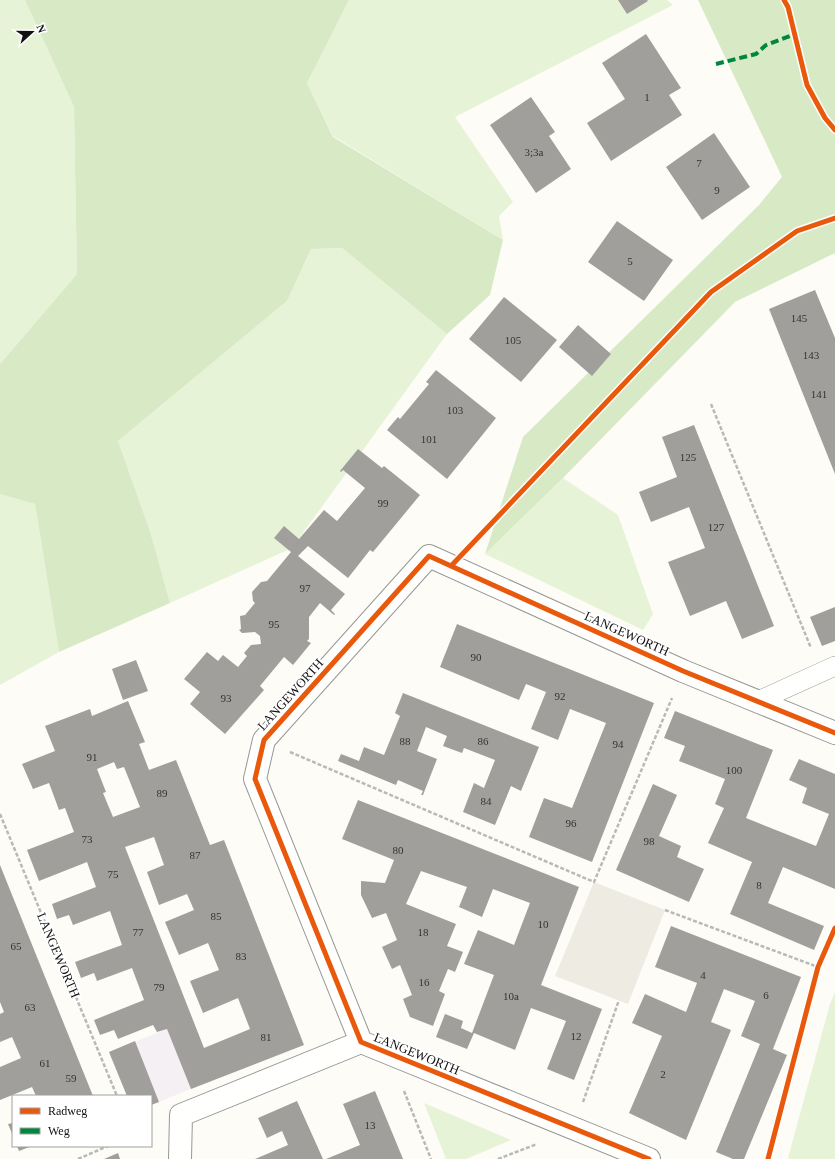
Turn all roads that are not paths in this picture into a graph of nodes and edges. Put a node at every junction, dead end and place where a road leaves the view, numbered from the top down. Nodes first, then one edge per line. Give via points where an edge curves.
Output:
1 (828, 669) edge
2 (758, 701) junction
3 (835, 732) edge
4 (360, 1042) junction
5 (180, 1159) edge
6 (649, 1159) edge

1 - 2 lane
2 - 3 street, LANGEWORTH
2 - 4 street, LANGEWORTH via 683,671 429,556 264,740 255,778
4 - 5 street, LANGEWORTH via 181,1115
4 - 6 street, LANGEWORTH

